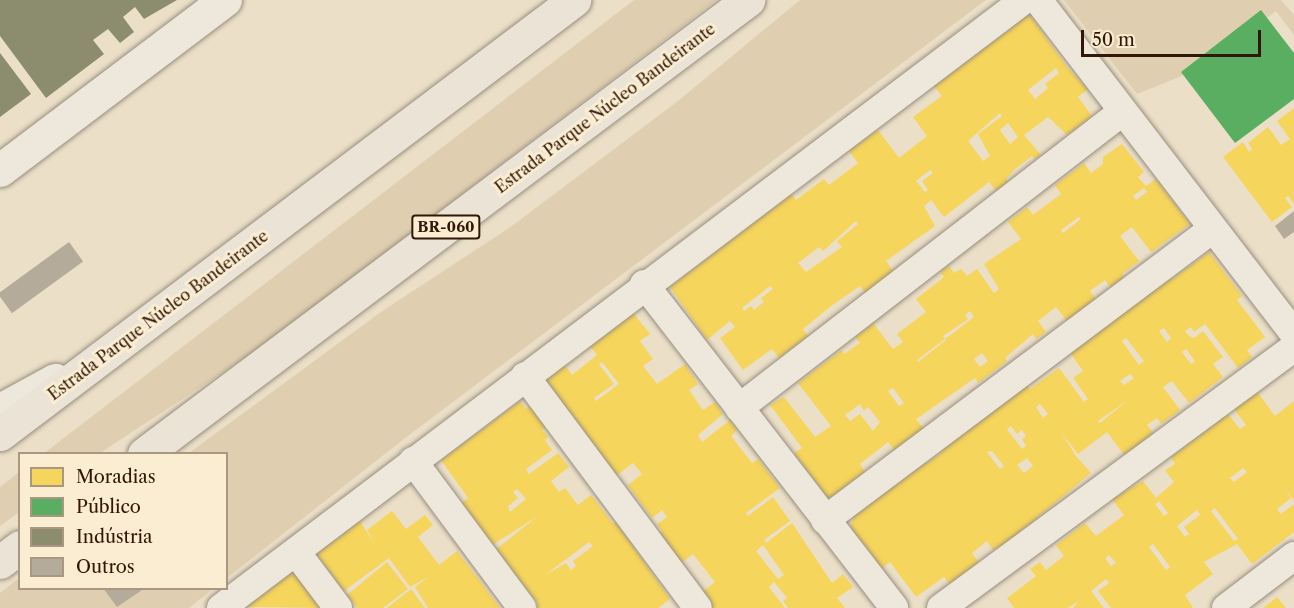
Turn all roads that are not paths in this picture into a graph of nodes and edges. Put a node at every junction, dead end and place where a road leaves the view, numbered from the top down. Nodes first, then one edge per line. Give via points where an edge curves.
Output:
1 (225, 0) edge
2 (574, 0) edge
3 (748, 0) edge
4 (1024, 0) edge
5 (1038, 0) edge
6 (1123, 111) junction
7 (0, 170) edge
8 (1213, 229) junction
9 (645, 284) junction
10 (1294, 334) edge
11 (115, 347) junction
12 (1294, 348) edge
13 (525, 376) junction
14 (739, 408) junction
15 (0, 410) edge
16 (0, 434) edge
17 (145, 452) edge
18 (413, 461) junction
19 (825, 520) junction
20 (18, 548) edge
21 (296, 552) junction
22 (1294, 556) edge
23 (0, 562) edge
24 (221, 608) edge
25 (338, 608) edge
26 (522, 608) edge
27 (698, 608) edge
28 (894, 608) edge
29 (941, 608) edge
30 (1226, 608) edge

1 - 7 street
2 - 11 highway, Estrada Parque Núcleo Bandeirante
3 - 17 highway, Estrada Parque Núcleo Bandeirante / BR-060
4 - 9 street
5 - 6 street
6 - 8 street
6 - 14 street
8 - 10 street
8 - 19 street
9 - 13 street
9 - 14 street
11 - 15 street
11 - 16 highway, Estrada Parque Núcleo Bandeirante
12 - 29 street
13 - 18 street
13 - 27 street
14 - 19 street
18 - 21 street
18 - 26 street
19 - 28 street
20 - 23 highway
21 - 24 street
21 - 25 street
22 - 30 street

